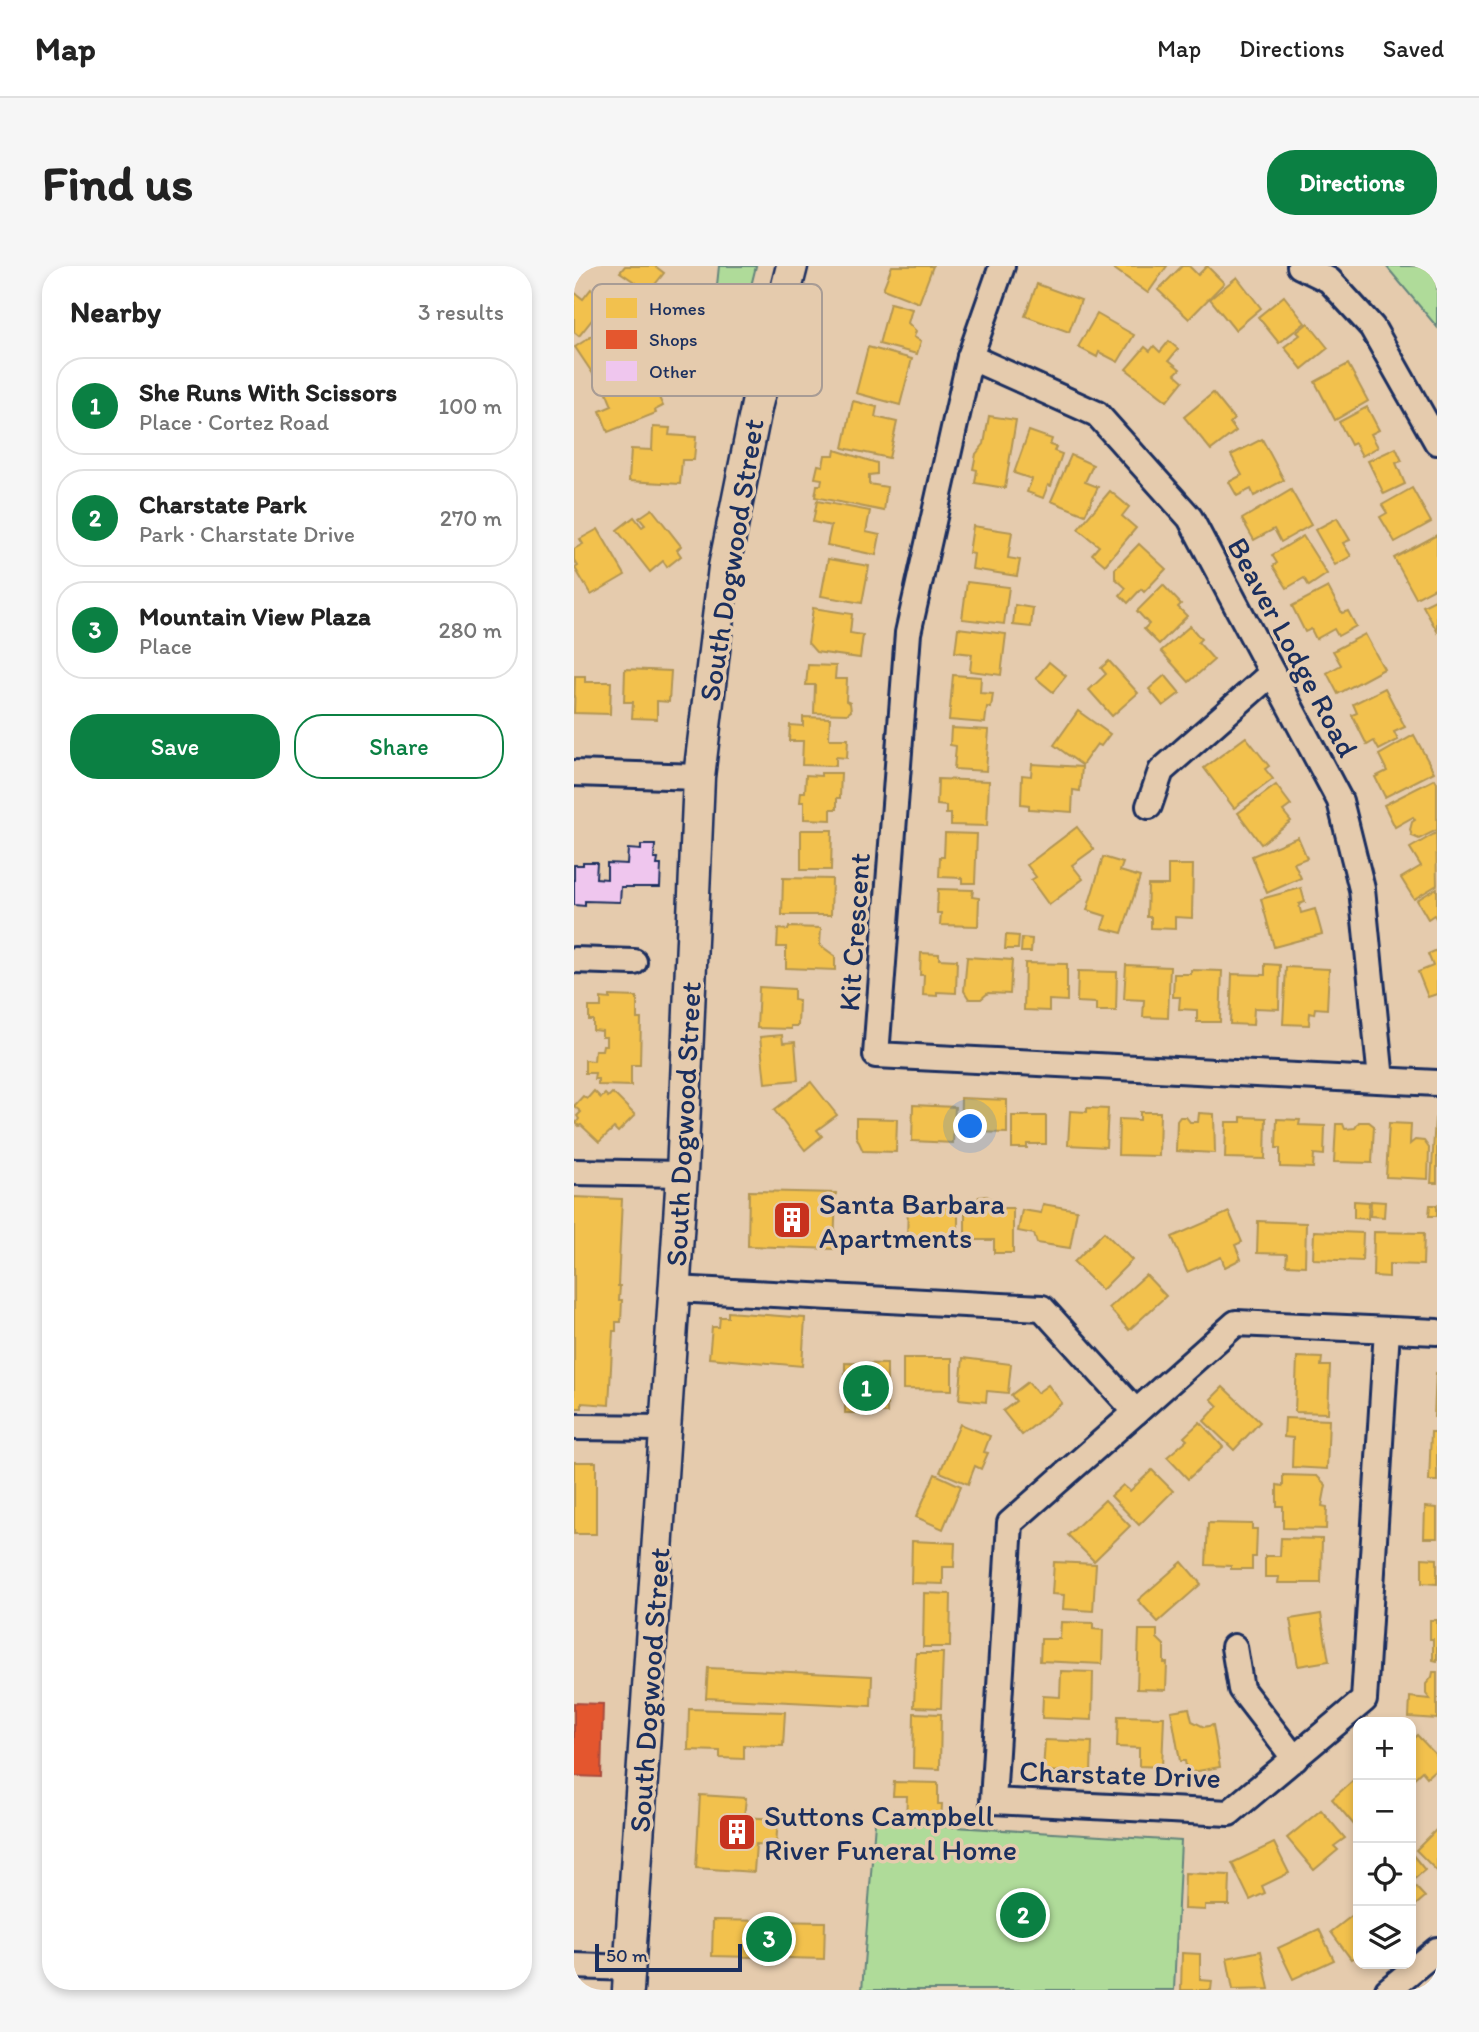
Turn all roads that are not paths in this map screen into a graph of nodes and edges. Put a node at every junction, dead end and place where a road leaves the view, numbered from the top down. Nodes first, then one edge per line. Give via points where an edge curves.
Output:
1 (792, 266) edge
2 (1002, 266) edge
3 (1300, 266) edge
4 (787, 284) edge
5 (971, 357) junction
6 (759, 396) edge
7 (1437, 442) edge
8 (1272, 673) junction
9 (574, 773) edge
10 (699, 777) junction
11 (1149, 806) dead end
12 (574, 960) edge
13 (634, 962) dead end
14 (1381, 1080) junction
15 (1437, 1083) edge
16 (574, 1172) edge
17 (682, 1174) junction
18 (675, 1289) junction
19 (1387, 1330) junction
20 (1437, 1332) edge
21 (1136, 1412) junction
22 (574, 1427) edge
23 (666, 1428) junction
24 (1234, 1647) dead end
25 (1295, 1759) junction
26 (1437, 1950) edge
27 (574, 1966) edge
28 (629, 1979) edge
29 (1388, 1990) edge

1 - 4 main road, South Dogwood Street
2 - 5 street, Kit Crescent
3 - 7 street via 1329,280 1372,327
5 - 8 street, Beaver Lodge Road via 1097,414 1190,519
5 - 14 street, Kit Crescent via 908,633 876,1055
6 - 10 main road, South Dogwood Street via 724,567
8 - 11 street via 1161,771
8 - 14 street, Beaver Lodge Road via 1340,801 1362,889
9 - 10 street
10 - 17 main road, South Dogwood Street
12 - 13 street
14 - 15 street, Kit Crescent
16 - 17 street
17 - 18 main road, South Dogwood Street
18 - 21 street via 1042,1308
18 - 23 main road, South Dogwood Street
19 - 20 street
19 - 21 street via 1236,1323
19 - 25 street, Charstate Drive via 1364,1700
21 - 25 street, Charstate Drive via 1010,1523 993,1801 1229,1813
22 - 23 street
23 - 28 main road, South Dogwood Street
24 - 25 street via 1241,1689
26 - 29 street
27 - 28 street

